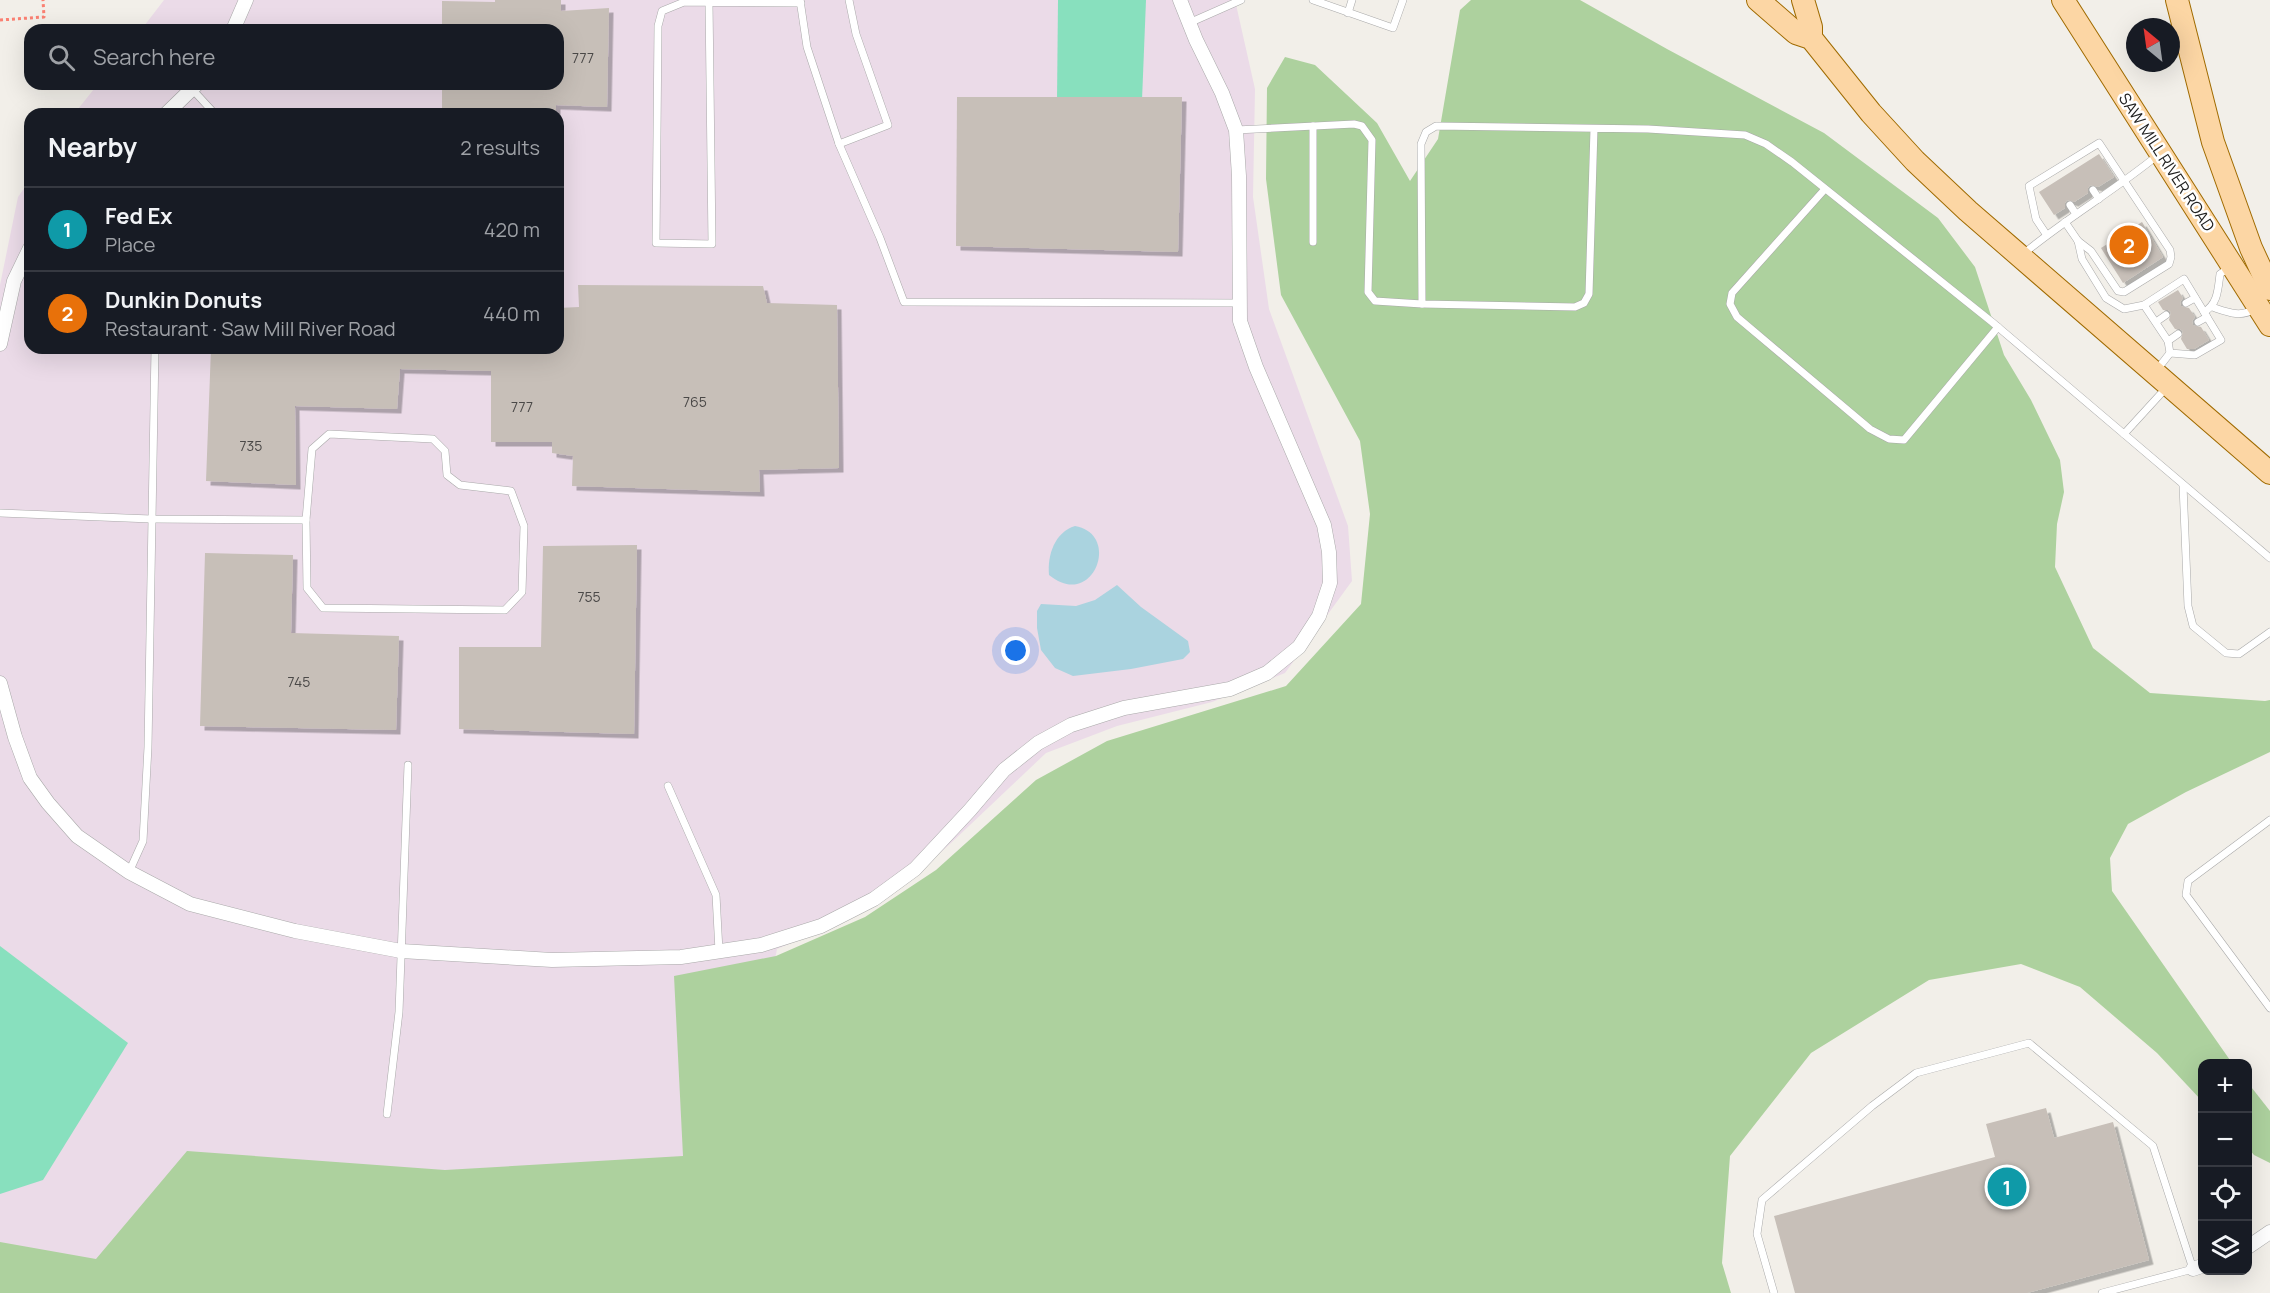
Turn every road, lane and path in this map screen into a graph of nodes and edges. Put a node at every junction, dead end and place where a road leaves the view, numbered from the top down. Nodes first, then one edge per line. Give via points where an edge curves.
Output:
1 (44, 0) edge
2 (246, 0) edge
3 (849, 0) edge
4 (1180, 0) edge
5 (1240, 0) edge
6 (1313, 0) edge
7 (1352, 0) edge
8 (1403, 0) edge
9 (1758, 0) edge
10 (1803, 0) edge
11 (2063, 0) edge
12 (2177, 0) edge
13 (709, 2) junction
14 (800, 2) edge
15 (1348, 13) junction
16 (0, 20) edge
17 (1189, 23) junction
18 (236, 24) edge
19 (1812, 38) junction
20 (191, 90) edge
21 (196, 90) edge
22 (172, 108) edge
23 (210, 108) edge
24 (1313, 126) junction
25 (1593, 129) junction
26 (1236, 130) junction
27 (839, 144) junction
28 (2161, 153) junction
29 (2073, 159) junction
30 (2078, 167) dead end
31 (2049, 174) junction
32 (2126, 181) junction
33 (2055, 182) dead end
34 (1825, 189) junction
35 (2093, 190) dead end
36 (2099, 199) junction
37 (2070, 205) dead end
38 (2076, 214) junction
39 (2065, 222) junction
40 (2046, 234) junction
41 (2078, 241) junction
42 (1313, 242) dead end
43 (2020, 256) junction
44 (24, 260) edge
45 (2232, 266) junction
46 (2195, 298) junction
47 (1240, 303) junction
48 (2186, 303) dead end
49 (1422, 304) junction
50 (2144, 304) junction
51 (2212, 307) junction
52 (2266, 307) edge
53 (2206, 314) junction
54 (2166, 315) dead end
55 (2, 317) edge
56 (2156, 322) junction
57 (2198, 322) dead end
58 (1998, 327) junction
59 (2178, 334) dead end
60 (2168, 341) junction
61 (0, 344) edge
62 (2170, 353) junction
63 (155, 354) edge
64 (2162, 379) junction
65 (2124, 434) junction
66 (2270, 473) edge
67 (2183, 485) junction
68 (0, 513) edge
69 (151, 519) junction
70 (306, 520) junction
71 (2270, 558) edge
72 (2270, 632) edge
73 (0, 683) edge
74 (408, 765) dead end
75 (668, 786) dead end
76 (2270, 820) edge
77 (129, 872) junction
78 (401, 951) junction
79 (719, 951) junction
80 (2270, 1007) edge
81 (387, 1114) dead end
82 (2270, 1232) edge
83 (2252, 1244) edge
84 (2198, 1268) edge
85 (1774, 1293) edge
86 (2102, 1293) edge

1 - 16 path via 44,17
2 - 18 street
3 - 27 lane via 856,34 888,125
4 - 17 street
5 - 17 lane
6 - 15 lane
7 - 15 lane
8 - 15 lane via 1393,28
9 - 19 main road via 1797,33
10 - 19 main road
11 - 28 main road, SAW MILL RIVER ROAD
12 - 52 main road via 2212,142 2247,238
13 - 13 lane via 684,2 662,11 658,26 656,243 712,244
13 - 14 lane
14 - 27 lane via 807,47
17 - 26 street
19 - 43 main road via 1870,113 1915,161
20 - 22 street
21 - 23 lane
24 - 26 lane
24 - 42 lane
24 - 49 lane via 1354,124 1362,126 1372,140 1368,292 1375,302
25 - 34 lane via 1745,135 1766,144
25 - 49 lane via 1589,294 1584,303 1575,307
25 - 49 lane via 1436,126 1426,132 1421,144
26 - 47 street
27 - 47 lane via 904,302
28 - 32 lane
28 - 45 main road, SAW MILL RIVER ROAD
29 - 30 lane
29 - 31 lane
29 - 32 lane via 2099,143
31 - 33 lane
31 - 40 lane via 2029,186 2036,219
32 - 36 lane
32 - 41 lane via 2170,250 2169,264 2124,292 2118,291 2091,251
34 - 58 lane
34 - 58 lane via 1732,293 1730,304 1737,316 1870,429 1889,440 1904,440
35 - 36 lane
36 - 38 lane
37 - 38 lane
38 - 39 lane
39 - 40 lane
39 - 41 lane
40 - 43 lane
41 - 50 lane via 2082,259 2106,298 2124,309
43 - 64 main road
44 - 55 street
45 - 51 lane via 2220,274
45 - 52 main road, SAW MILL RIVER ROAD
46 - 48 lane
46 - 50 lane via 2184,279
46 - 53 lane
47 - 79 street via 1240,321 1256,367 1324,525 1329,552 1330,583 1319,616 1299,647 1267,673 1230,688 1124,708 1071,725 1038,743 1004,770 915,869 874,899 821,926 761,945
50 - 56 lane
51 - 52 lane via 2245,315
51 - 53 lane
53 - 57 lane
53 - 62 lane via 2221,340 2196,355
54 - 56 lane
55 - 61 street
56 - 60 lane
58 - 65 lane
59 - 60 lane
60 - 62 lane
62 - 64 lane
63 - 69 lane
64 - 65 lane
64 - 66 main road
65 - 67 lane
67 - 71 lane
67 - 72 lane via 2188,606 2193,626 2226,653 2239,654
68 - 69 lane
69 - 70 lane
69 - 77 lane via 143,841
70 - 70 lane via 312,449 329,434 433,439 445,451 447,475 460,485 511,491 524,526 522,592 505,610 323,608 307,588
73 - 77 street via 30,778 77,836
74 - 78 lane
75 - 79 lane via 716,894
76 - 80 lane via 2188,881 2186,895
77 - 78 street via 190,904 295,931
78 - 79 street via 552,960 681,957
78 - 81 lane via 399,1012
82 - 83 street
84 - 85 lane via 2153,1146 2029,1043 1916,1073 1762,1200 1757,1234
84 - 86 lane

